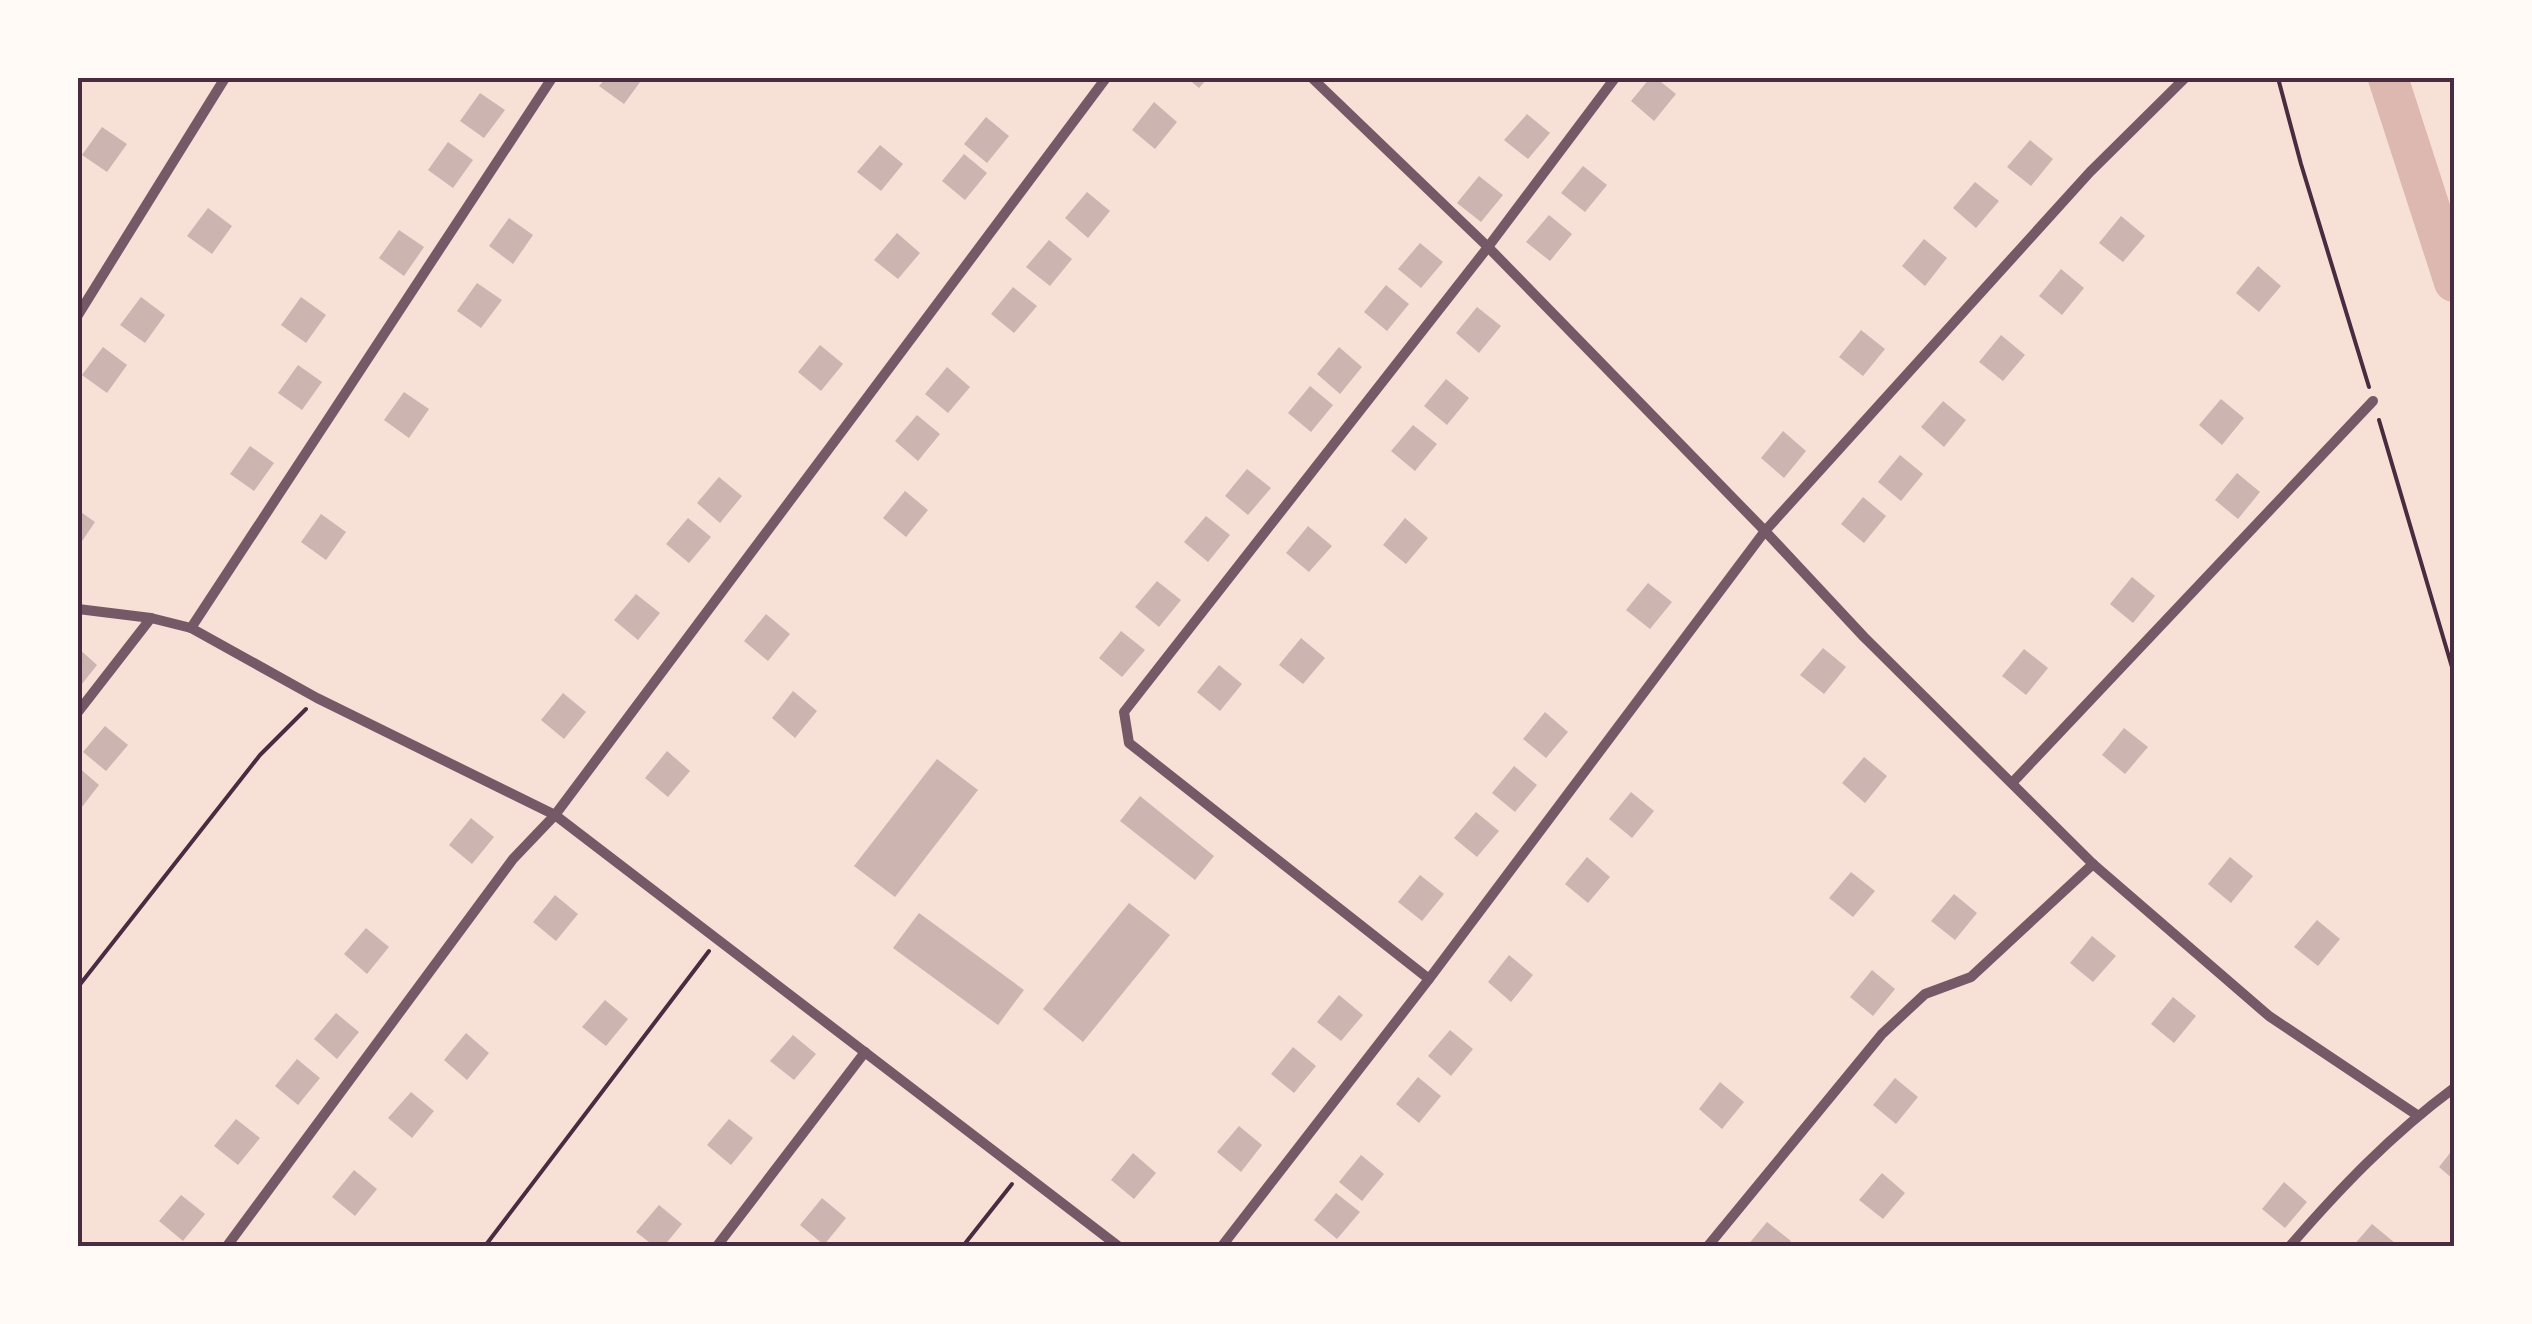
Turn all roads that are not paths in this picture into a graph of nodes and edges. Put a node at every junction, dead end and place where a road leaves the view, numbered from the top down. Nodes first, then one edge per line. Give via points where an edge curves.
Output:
1 (225, 78) edge
2 (552, 78) edge
3 (1106, 78) edge
4 (1312, 78) edge
5 (1615, 78) edge
6 (2184, 78) edge
7 (1488, 246) junction
8 (78, 315) edge
9 (2373, 401) road end
10 (1765, 531) junction
11 (78, 609) edge
12 (151, 618) junction
13 (191, 628) junction
14 (78, 712) edge
15 (2012, 783) junction
16 (555, 815) junction
17 (2094, 864) junction
18 (1429, 979) junction
19 (864, 1052) junction
20 (2454, 1088) edge
21 (2418, 1116) junction
22 (227, 1246) edge
23 (717, 1246) edge
24 (1118, 1246) edge
25 (1222, 1246) edge
26 (1708, 1246) edge
27 (2290, 1246) edge

1 - 8 street
2 - 13 street
3 - 16 street
4 - 7 street
5 - 7 street
6 - 10 street via 2090,172
7 - 10 street
7 - 18 street via 1124,712 1129,743
9 - 15 street
10 - 15 street
10 - 18 street
11 - 12 street
12 - 13 street
12 - 14 street
13 - 16 street
15 - 17 street
16 - 19 street
16 - 22 street via 513,859
17 - 21 street via 2269,1016
17 - 26 street via 1971,977 1924,994 1882,1034
18 - 25 street
19 - 23 street
19 - 24 street
20 - 21 street
21 - 27 street via 2338,1189

